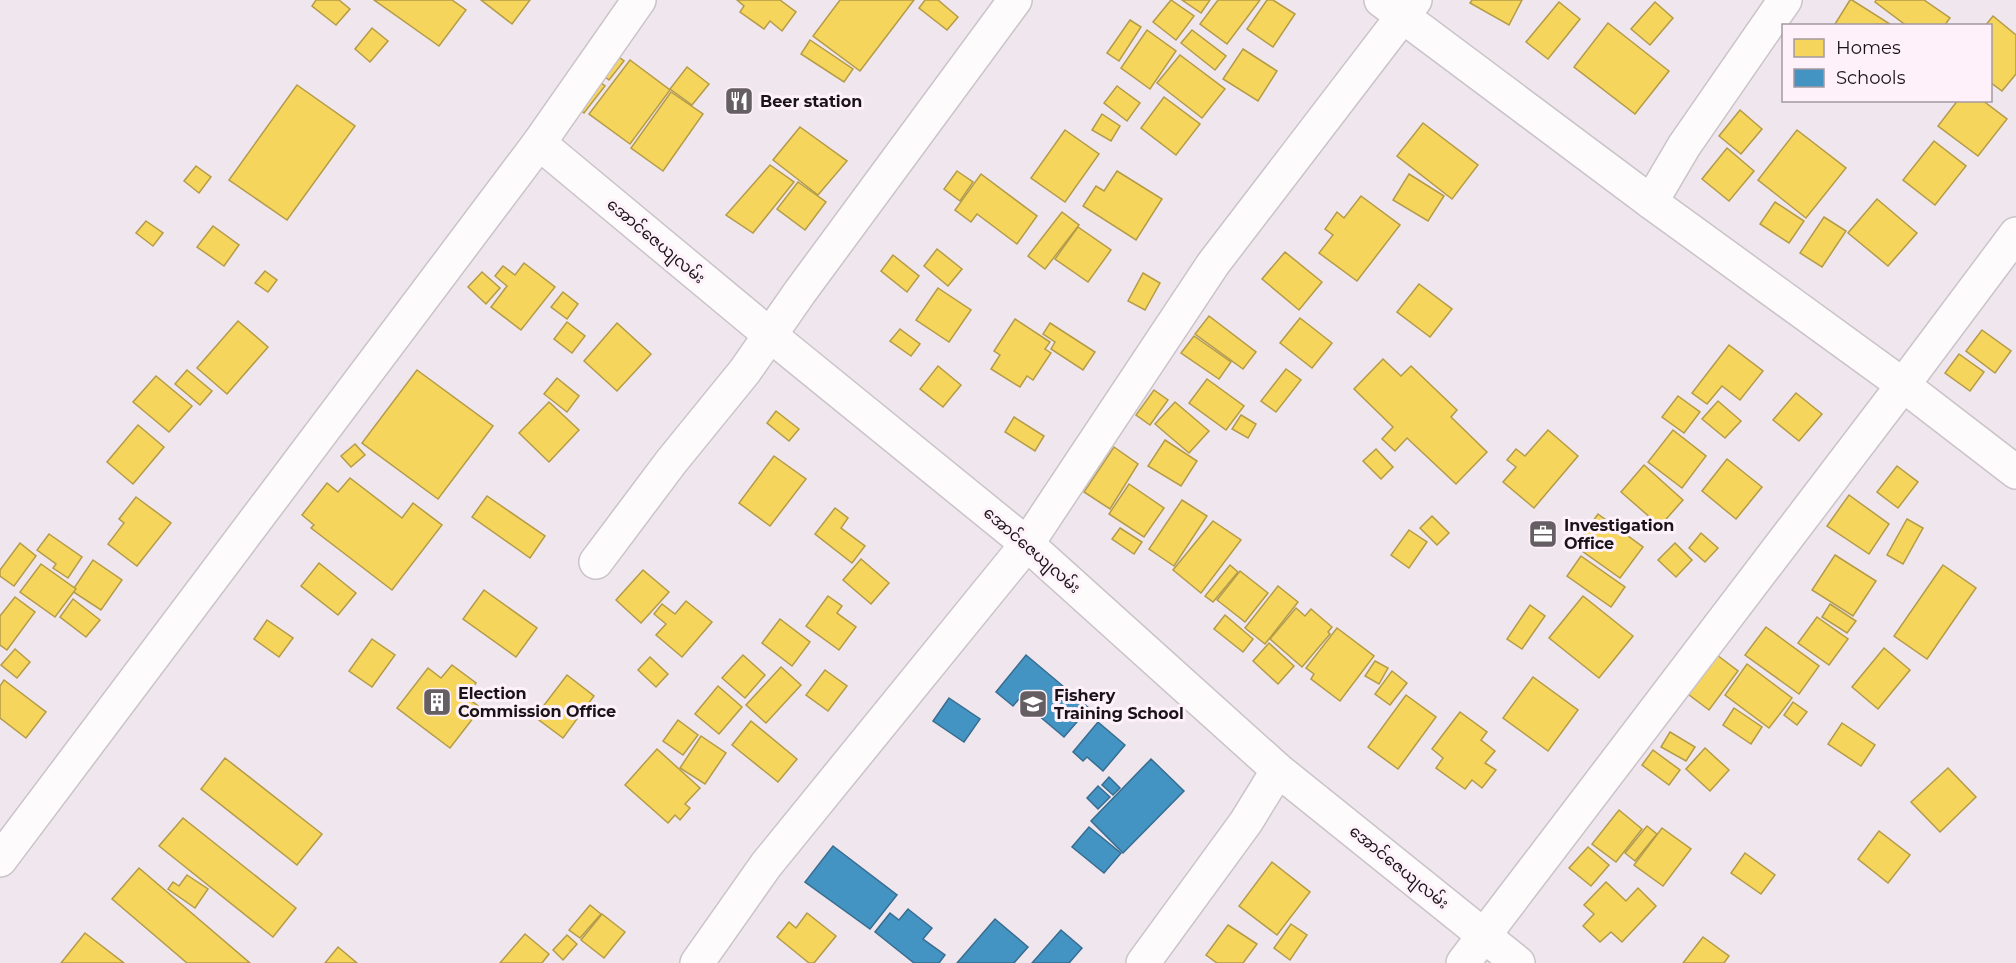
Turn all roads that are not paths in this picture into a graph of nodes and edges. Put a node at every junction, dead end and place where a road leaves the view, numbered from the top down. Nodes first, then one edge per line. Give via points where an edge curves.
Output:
1 (639, 0) edge
2 (1015, 0) edge
3 (1785, 0) edge
4 (1400, 5) edge
5 (539, 143) junction
6 (1651, 202) junction
7 (2016, 234) edge
8 (770, 335) junction
9 (1903, 385) junction
10 (2016, 472) edge
11 (1027, 544) junction
12 (596, 562) dead end
13 (1278, 770) junction
14 (0, 860) edge
15 (1484, 935) junction
16 (697, 963) edge
17 (1143, 963) edge
18 (1463, 963) edge
19 (1518, 963) edge

1 - 5 street
2 - 8 street
3 - 6 street via 1684,146
4 - 6 street
4 - 11 street via 1213,264
5 - 8 street, အောင်ဇေယျလမ်း
5 - 14 street
6 - 9 street
7 - 9 street
8 - 11 street, အောင်ဇေယျလမ်း
8 - 12 street
9 - 10 street
9 - 15 street
11 - 13 street, အောင်ဇေယျလမ်း
11 - 16 street via 766,865
13 - 15 street, အောင်ဇေယျလမ်း
13 - 17 street via 1246,822
15 - 18 street
15 - 19 street, အောင်ဇေယျလမ်း

